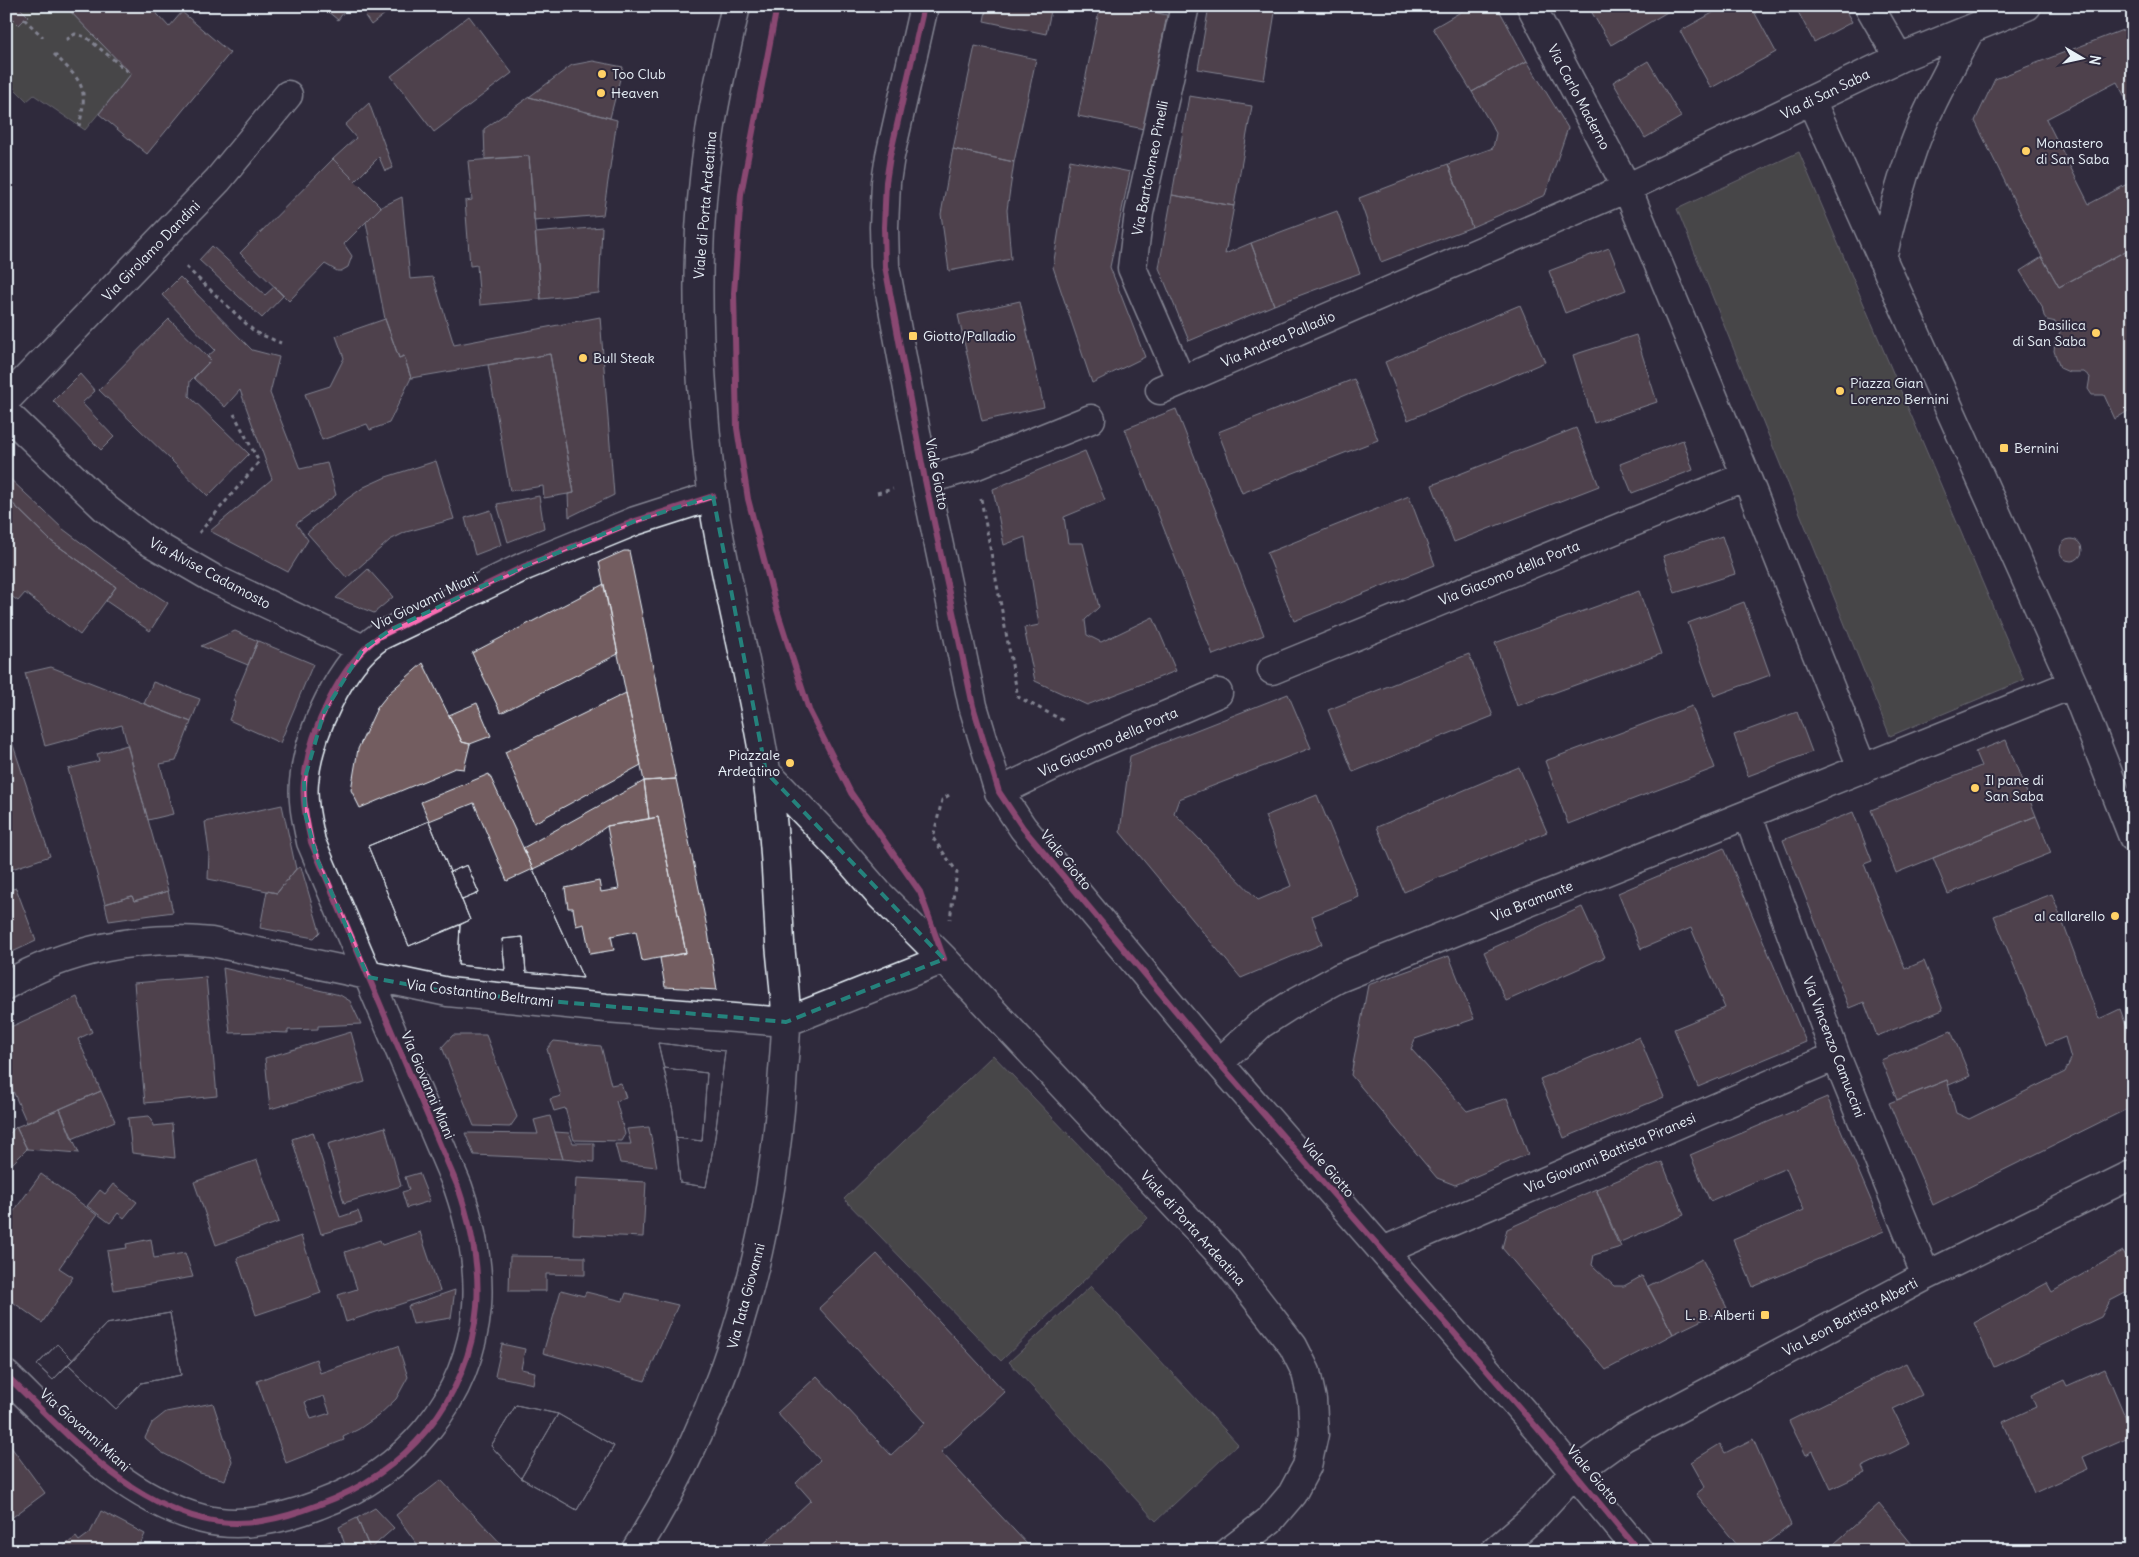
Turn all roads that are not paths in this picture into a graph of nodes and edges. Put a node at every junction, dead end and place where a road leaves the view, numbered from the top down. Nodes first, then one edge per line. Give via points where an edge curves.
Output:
1 (736, 6) edge
2 (924, 6) edge
3 (1185, 6) edge
4 (1531, 6) edge
5 (1870, 6) edge
6 (2026, 6) edge
7 (1970, 30) junction
8 (1899, 58) junction
9 (288, 95) dead end
10 (1811, 100) junction
11 (1627, 188) junction
12 (1882, 259) junction
13 (1170, 385) joint
14 (6, 400) edge
15 (6, 413) edge
16 (1091, 419) dead end
17 (1746, 476) junction
18 (924, 480) junction
19 (713, 496) junction
20 (363, 649) junction
21 (1272, 670) dead end
22 (2073, 684) junction
23 (1218, 693) dead end
24 (1863, 770) junction
25 (766, 772) junction
26 (999, 792) junction
27 (1748, 815) junction
28 (2133, 837) edge
29 (944, 959) junction
30 (368, 977) junction
31 (6, 985) edge
32 (786, 1022) junction
33 (1836, 1056) junction
34 (1219, 1063) junction
35 (2133, 1174) edge
36 (1383, 1250) junction
37 (1926, 1276) junction
38 (6, 1375) edge
39 (1574, 1473) junction
40 (636, 1551) edge
41 (1230, 1551) edge
42 (1495, 1551) edge
43 (1639, 1551) edge

1 - 19 street, Viale di Porta Ardeatina via 709,139 699,240 702,384
2 - 18 street, Viale Giotto via 890,156 884,227 885,266
3 - 13 street, Via Bartolomeo Pinelli via 1139,213 1132,268
4 - 11 street, Via Carlo Maderno
5 - 8 street
6 - 7 street, Via di San Saba
7 - 8 street, Via di San Saba
7 - 12 street via 1914,146
8 - 10 street, Via di San Saba
9 - 14 street, Via Girolamo Dandini via 212,187
10 - 11 street, Via di San Saba
10 - 12 street
11 - 13 street, Via Andrea Palladio
11 - 17 street
12 - 22 street
15 - 20 street, Via Alvise Cadamosto via 105,508 145,539 214,579
16 - 18 street via 974,466
17 - 21 street, Via Giacomo della Porta
17 - 24 street
18 - 26 street, Viale Giotto via 973,706
19 - 20 street, Via Giovanni Miani via 635,522 525,566 402,624
19 - 25 street
20 - 30 street, Via Giovanni Miani via 342,678 324,712 304,781 304,798 317,859
22 - 24 street
22 - 28 street
23 - 26 street, Via Giacomo della Porta via 1090,748
24 - 27 street, Via Bramante
25 - 29 street
25 - 32 street via 775,846
26 - 34 street, Viale Giotto via 1023,828
27 - 33 street, Via Vincenzo Camuccini
27 - 34 street, Via Bramante via 1339,978 1261,1024
29 - 32 street
29 - 41 street, Viale di Porta Ardeatina via 1227,1262 1293,1346 1306,1372 1314,1434 1307,1466 1292,1494 1270,1520
30 - 31 street, Via Costantino Beltrami via 239,948 179,940 87,952 45,966
30 - 32 street, Via Costantino Beltrami via 448,992
30 - 38 street, Via Giovanni Miani via 458,1187 476,1263 477,1306 465,1363 444,1407 410,1449 372,1479 296,1514 236,1523 203,1519 129,1485 77,1443
32 - 40 street, Via Tata Giovanni via 772,1183 748,1299 727,1365 701,1428 662,1508
33 - 36 street, Via Giovanni Battista Piranesi
33 - 37 street, Via Vincenzo Camuccini
34 - 36 street, Viale Giotto
35 - 37 street, Via Leon Battista Alberti
36 - 39 street, Viale Giotto
37 - 39 street, Via Leon Battista Alberti via 1624,1437
39 - 42 street, Via Leon Battista Alberti via 1532,1519
39 - 43 street, Viale Giotto

